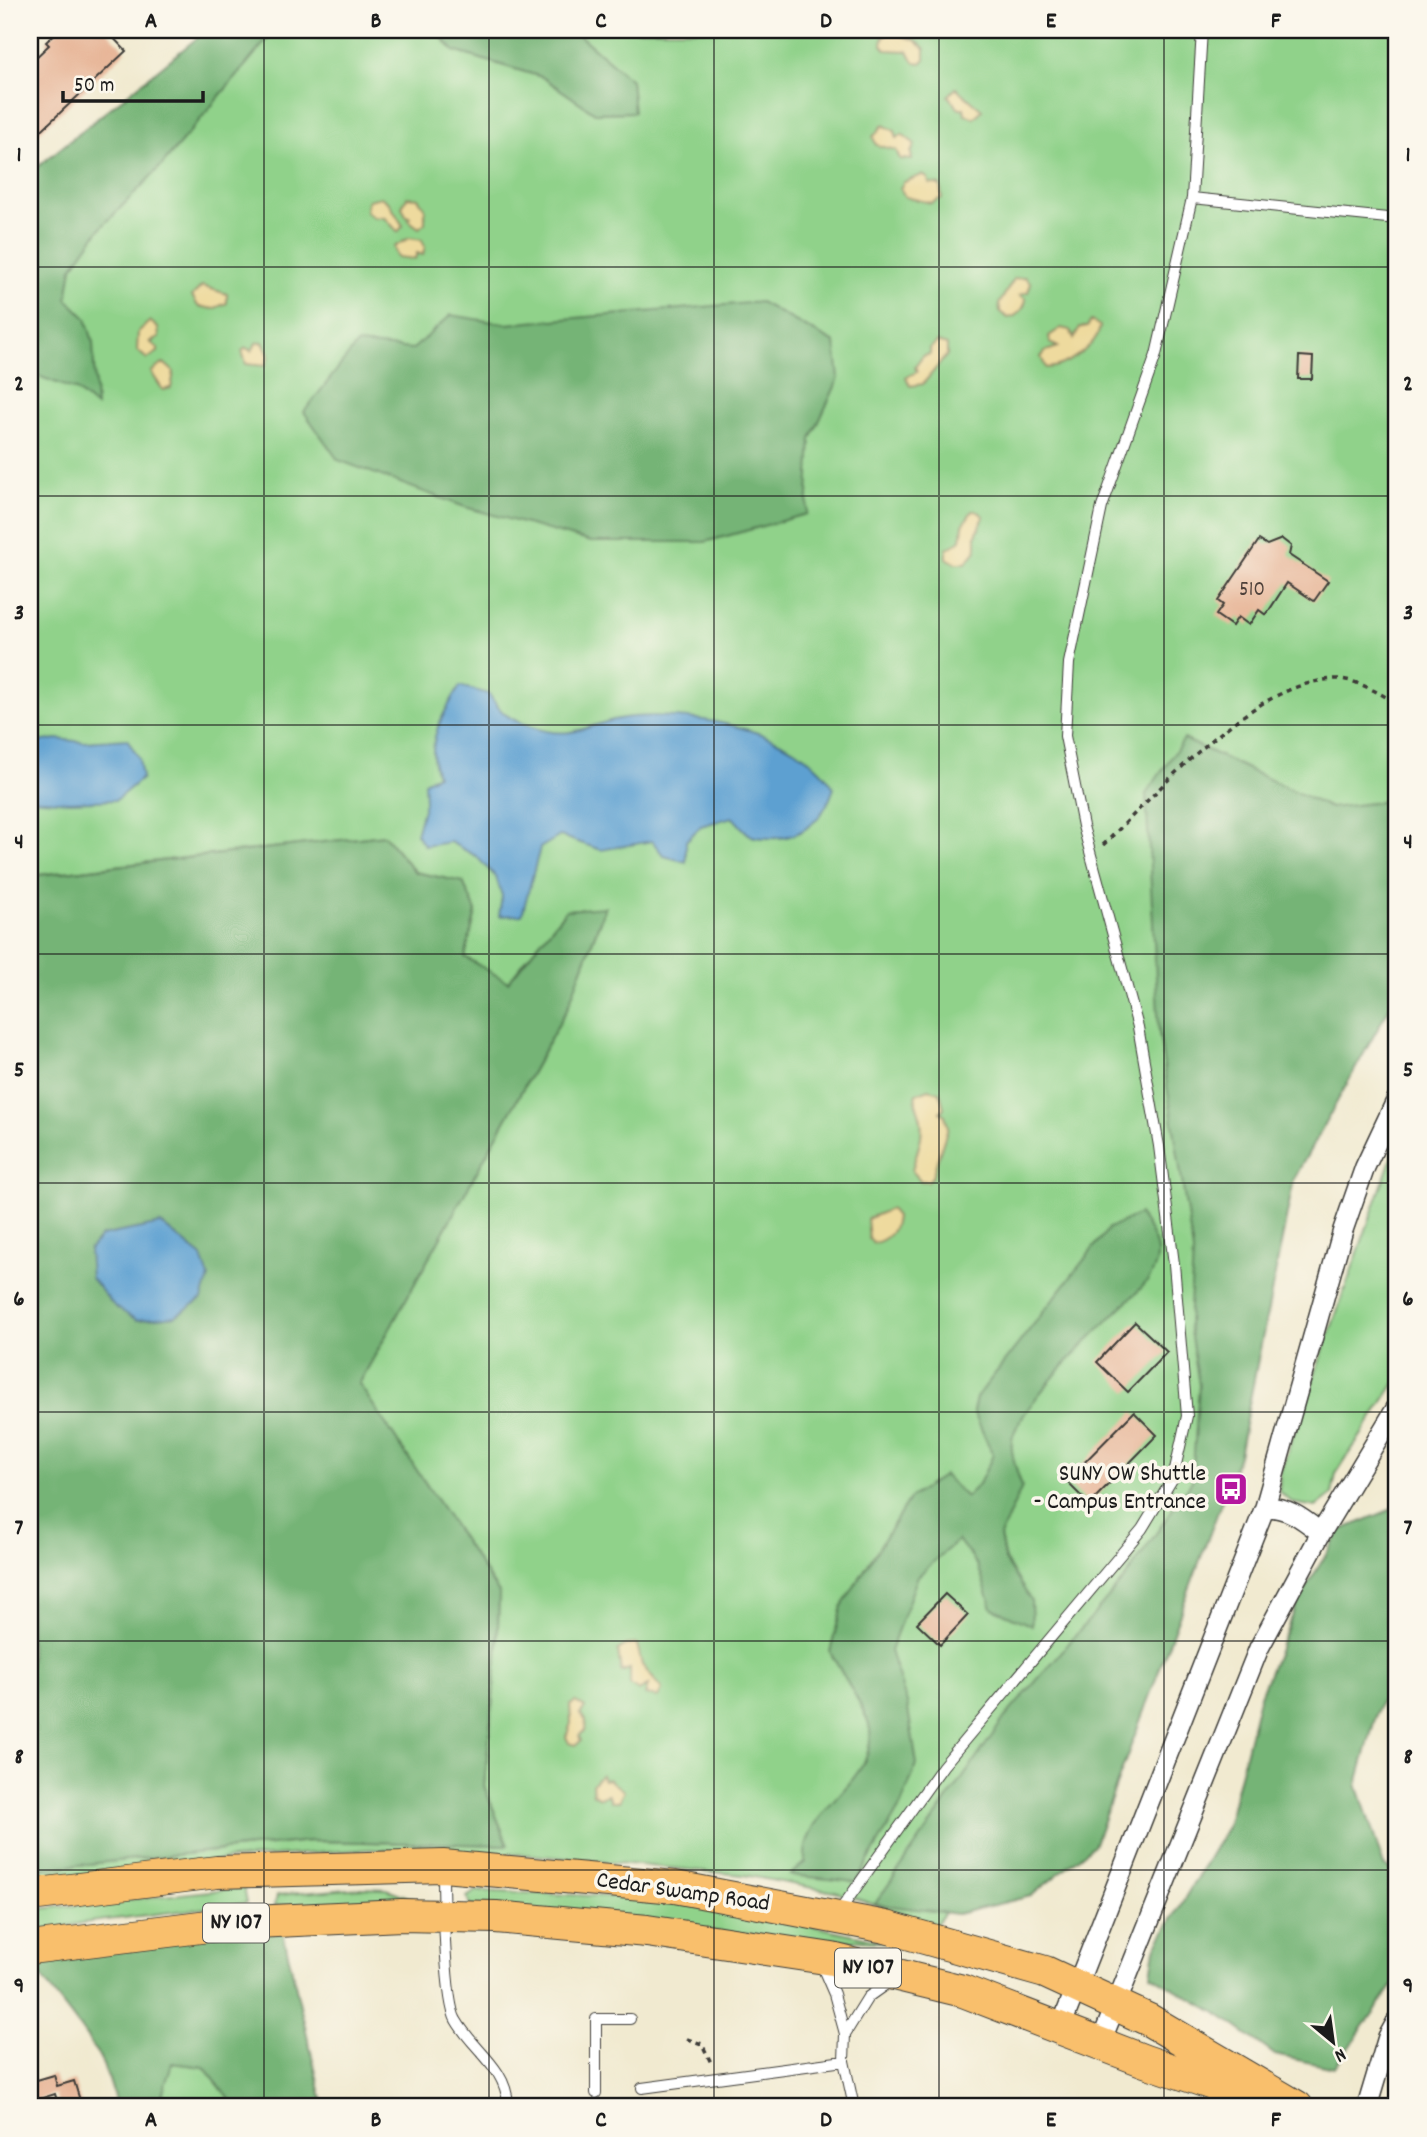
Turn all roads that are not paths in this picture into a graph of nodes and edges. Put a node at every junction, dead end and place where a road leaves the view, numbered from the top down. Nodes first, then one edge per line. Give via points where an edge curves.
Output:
1 (1202, 30) edge
2 (1192, 198) junction
3 (1397, 219) edge
4 (1397, 1099) edge
5 (1397, 1407) edge
6 (1265, 1507) junction
7 (1321, 1533) junction
8 (443, 1866) junction
9 (30, 1895) edge
10 (443, 1916) junction
11 (835, 1917) junction
12 (30, 1948) edge
13 (818, 1957) junction
14 (898, 1975) junction
15 (1076, 1986) junction
16 (1114, 2004) junction
17 (630, 2020) dead end
18 (1397, 2021) edge
19 (1060, 2029) junction
20 (845, 2034) junction
21 (1100, 2044) junction
22 (844, 2061) junction
23 (642, 2088) dead end
24 (596, 2093) dead end
25 (508, 2104) dead end
26 (854, 2107) edge
27 (1283, 2107) edge
28 (1297, 2107) edge
29 (1367, 2107) edge

1 - 2 lane
2 - 3 lane
2 - 11 lane via 1156,355 1102,507 1069,663 1065,736 1091,856 1138,1027 1161,1159 1186,1416 1173,1478 1142,1529 943,1766
4 - 6 street via 1365,1167 1343,1230
5 - 7 street
6 - 7 street via 1297,1514
6 - 15 street
7 - 16 street via 1259,1648
8 - 9 main road, Cedar Swamp Road / NY 107 via 217,1872
8 - 10 lane
8 - 11 main road, Cedar Swamp Road / NY 107 via 675,1887
10 - 12 main road, Cedar Swamp Road / NY 107 via 233,1923
10 - 13 main road, Cedar Swamp Road / NY 107 via 647,1931
10 - 25 lane via 454,2018 507,2084
11 - 15 main road, Cedar Swamp Road / NY 107 via 1045,1972
13 - 14 main road, Cedar Swamp Road / NY 107
13 - 20 lane
14 - 19 main road, Cedar Swamp Road / NY 107 via 963,1992
14 - 20 lane via 868,1997
15 - 16 main road, Cedar Swamp Road / NY 107
15 - 19 street
16 - 21 street
16 - 28 main road, Cedar Swamp Road / NY 107
17 - 24 lane via 596,2019
18 - 29 street
19 - 21 main road, Cedar Swamp Road / NY 107
20 - 22 lane
21 - 27 main road, Cedar Swamp Road / NY 107
22 - 23 lane
22 - 26 lane

